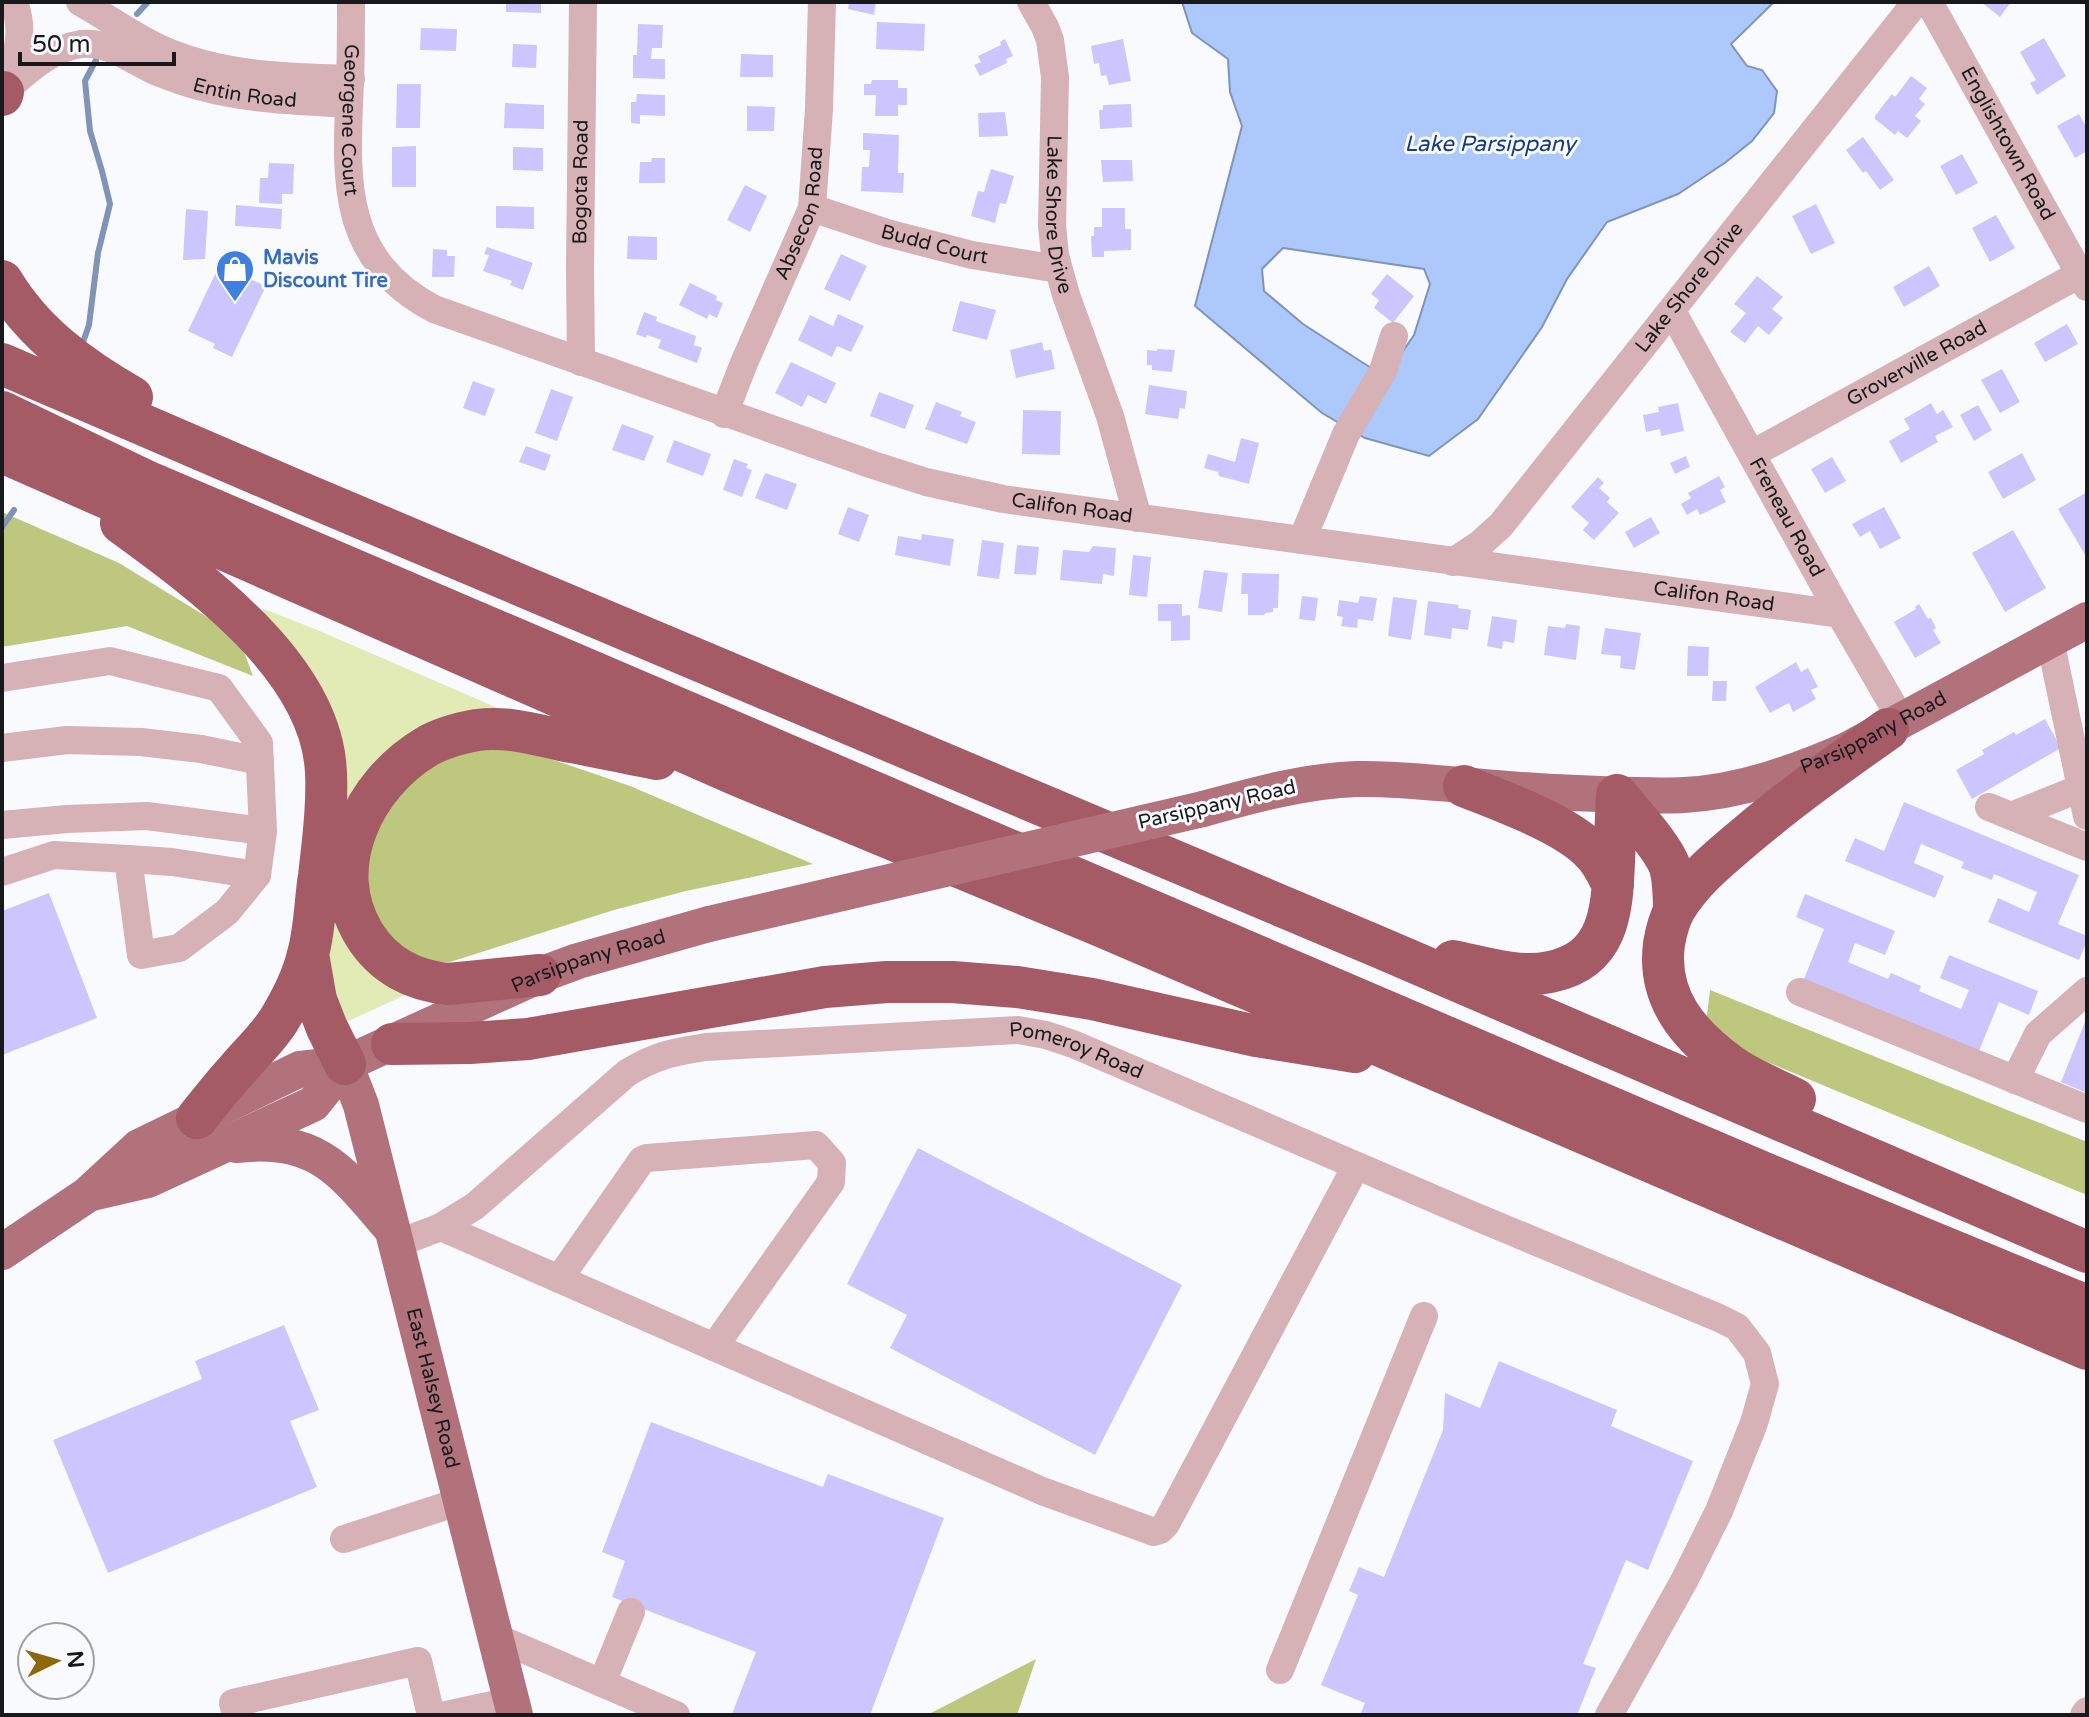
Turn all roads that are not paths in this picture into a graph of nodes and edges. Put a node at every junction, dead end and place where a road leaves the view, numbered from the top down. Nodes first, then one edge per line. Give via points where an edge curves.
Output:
1 (80, 2) edge
2 (351, 2) edge
3 (583, 2) edge
4 (822, 2) edge
5 (1031, 2) edge
6 (1916, 2) edge
7 (1929, 2) edge
8 (18, 15) edge
9 (350, 92) junction
10 (3, 94) edge
11 (812, 208) junction
12 (362, 237) joint
13 (1058, 269) junction
14 (2083, 280) edge
15 (2, 281) edge
16 (1672, 311) junction
17 (1394, 336) dead end
18 (581, 362) junction
19 (2, 364) edge
20 (2, 412) edge
21 (724, 414) junction
22 (2, 452) edge
23 (1752, 454) junction
24 (52, 473) junction
25 (297, 491) junction
26 (1138, 518) junction
27 (1302, 540) junction
28 (1453, 562) junction
29 (1840, 614) junction
30 (2087, 620) edge
31 (2050, 640) junction
32 (2, 678) edge
33 (1895, 725) junction
34 (2, 748) edge
35 (260, 761) junction
36 (737, 775) junction
37 (1464, 786) junction
38 (1617, 795) junction
39 (2084, 802) edge
40 (2, 825) edge
41 (263, 831) junction
42 (2087, 847) edge
43 (128, 859) junction
44 (2, 872) edge
45 (257, 875) junction
46 (1613, 885) junction
47 (1674, 911) junction
48 (1381, 948) junction
49 (308, 954) junction
50 (540, 975) junction
51 (2087, 991) edge
52 (1800, 992) dead end
53 (392, 1044) junction
54 (345, 1064) junction
55 (1423, 1064) junction
56 (2015, 1080) junction
57 (2087, 1109) edge
58 (208, 1132) junction
59 (1356, 1166) junction
60 (441, 1227) junction
61 (394, 1238) junction
62 (2087, 1251) edge
63 (2, 1252) edge
64 (559, 1279) junction
65 (2087, 1306) edge
66 (1424, 1316) dead end
67 (714, 1347) junction
68 (2087, 1349) edge
69 (461, 1501) junction
70 (344, 1539) dead end
71 (631, 1612) dead end
72 (495, 1637) junction
73 (1280, 1670) dead end
74 (602, 1683) junction
75 (513, 1708) edge
76 (236, 1715) edge
77 (431, 1715) edge
78 (446, 1715) edge
79 (676, 1715) edge
80 (1609, 1715) edge

1 - 9 street, Entin Road via 161,49 208,66
2 - 9 street, Georgene Court
3 - 18 street, Bogota Road
4 - 11 street, Absecon Road
5 - 13 street, Lake Shore Drive via 1050,40 1055,77 1052,226
6 - 16 street, Lake Shore Drive
7 - 14 street, Englishtown Road
8 - 10 street, Entin Road via 19,45
9 - 10 street, Entin Road via 269,99 203,88 113,49 83,44 45,57
9 - 12 street, Georgene Court via 348,182
11 - 13 street, Budd Court via 972,255
11 - 21 street, Absecon Road
12 - 18 street, Califon Road via 395,283 417,300
13 - 26 street, Lake Shore Drive via 1110,416
14 - 23 street, Groverville Road
15 - 25 highway via 39,329 93,375
16 - 23 street, Freneau Road
16 - 28 street, Lake Shore Drive via 1501,525
17 - 27 street via 1383,371 1346,434
18 - 21 street, Califon Road
19 - 25 highway
20 - 65 highway via 144,480
21 - 26 street, Califon Road via 926,482
22 - 24 highway
23 - 29 street, Freneau Road
24 - 36 highway
24 - 49 highway via 228,606 286,671 308,708 325,761 321,860
25 - 48 highway
26 - 27 street, Califon Road
27 - 28 street, Califon Road
28 - 29 street, Califon Road
29 - 33 street, Freneau Road
30 - 31 main road, Parsippany Road
31 - 33 main road, Parsippany Road
31 - 39 street
32 - 35 street via 110,661 219,688 259,743
33 - 38 main road, Parsippany Road via 1825,760 1768,780 1685,795
33 - 47 highway via 1776,810 1706,870
34 - 35 street via 67,740 141,742
35 - 41 street
36 - 50 highway via 482,729 428,745 386,780 356,827 348,857 350,899 370,943 395,968 435,983
36 - 55 highway
37 - 38 main road, Parsippany Road
37 - 46 highway via 1545,820 1583,843
37 - 50 main road, Parsippany Road, bridge via 1359,779 1275,789 709,924
38 - 46 highway
38 - 47 highway via 1665,856 1675,890
39 - 42 street via 2000,812
40 - 41 street via 147,816
41 - 45 street
43 - 44 street via 54,855
43 - 45 street
43 - 45 street via 141,955 179,948 227,912
46 - 48 highway via 1609,918 1596,943 1576,962 1549,972 1521,974
47 - 62 highway via 1662,957 1668,994 1690,1030 1731,1066
48 - 62 highway
49 - 54 highway via 316,1000
49 - 58 highway via 278,1022
50 - 53 main road, Parsippany Road
51 - 56 street via 2038,1034
52 - 56 street
53 - 54 main road, Parsippany Road
53 - 55 highway via 528,1039 825,987 952,982 1092,999 1256,1036
54 - 58 main road, Parsippany Road via 300,1069
54 - 61 main road, East Halsey Road via 361,1105
55 - 68 highway
56 - 57 street
58 - 61 main road via 307,1150 352,1183
58 - 63 main road, Parsippany Road via 139,1147 87,1195
59 - 60 street, Pomeroy Road via 1073,1044 1018,1030 706,1047 665,1054 627,1073 475,1206
59 - 67 street via 1166,1524 1154,1532 1042,1491
59 - 80 street, Pomeroy Road via 1719,1318 1737,1327 1757,1353 1765,1384 1719,1511
60 - 61 street, Pomeroy Road
60 - 64 street
61 - 69 main road, East Halsey Road
64 - 67 street
64 - 67 street via 642,1160 816,1145 832,1163 831,1182
66 - 73 street
69 - 70 street
69 - 72 main road, East Halsey Road
71 - 74 street
72 - 74 street
72 - 75 main road, East Halsey Road
74 - 79 street
75 - 78 street
76 - 77 street via 233,1703 418,1661

